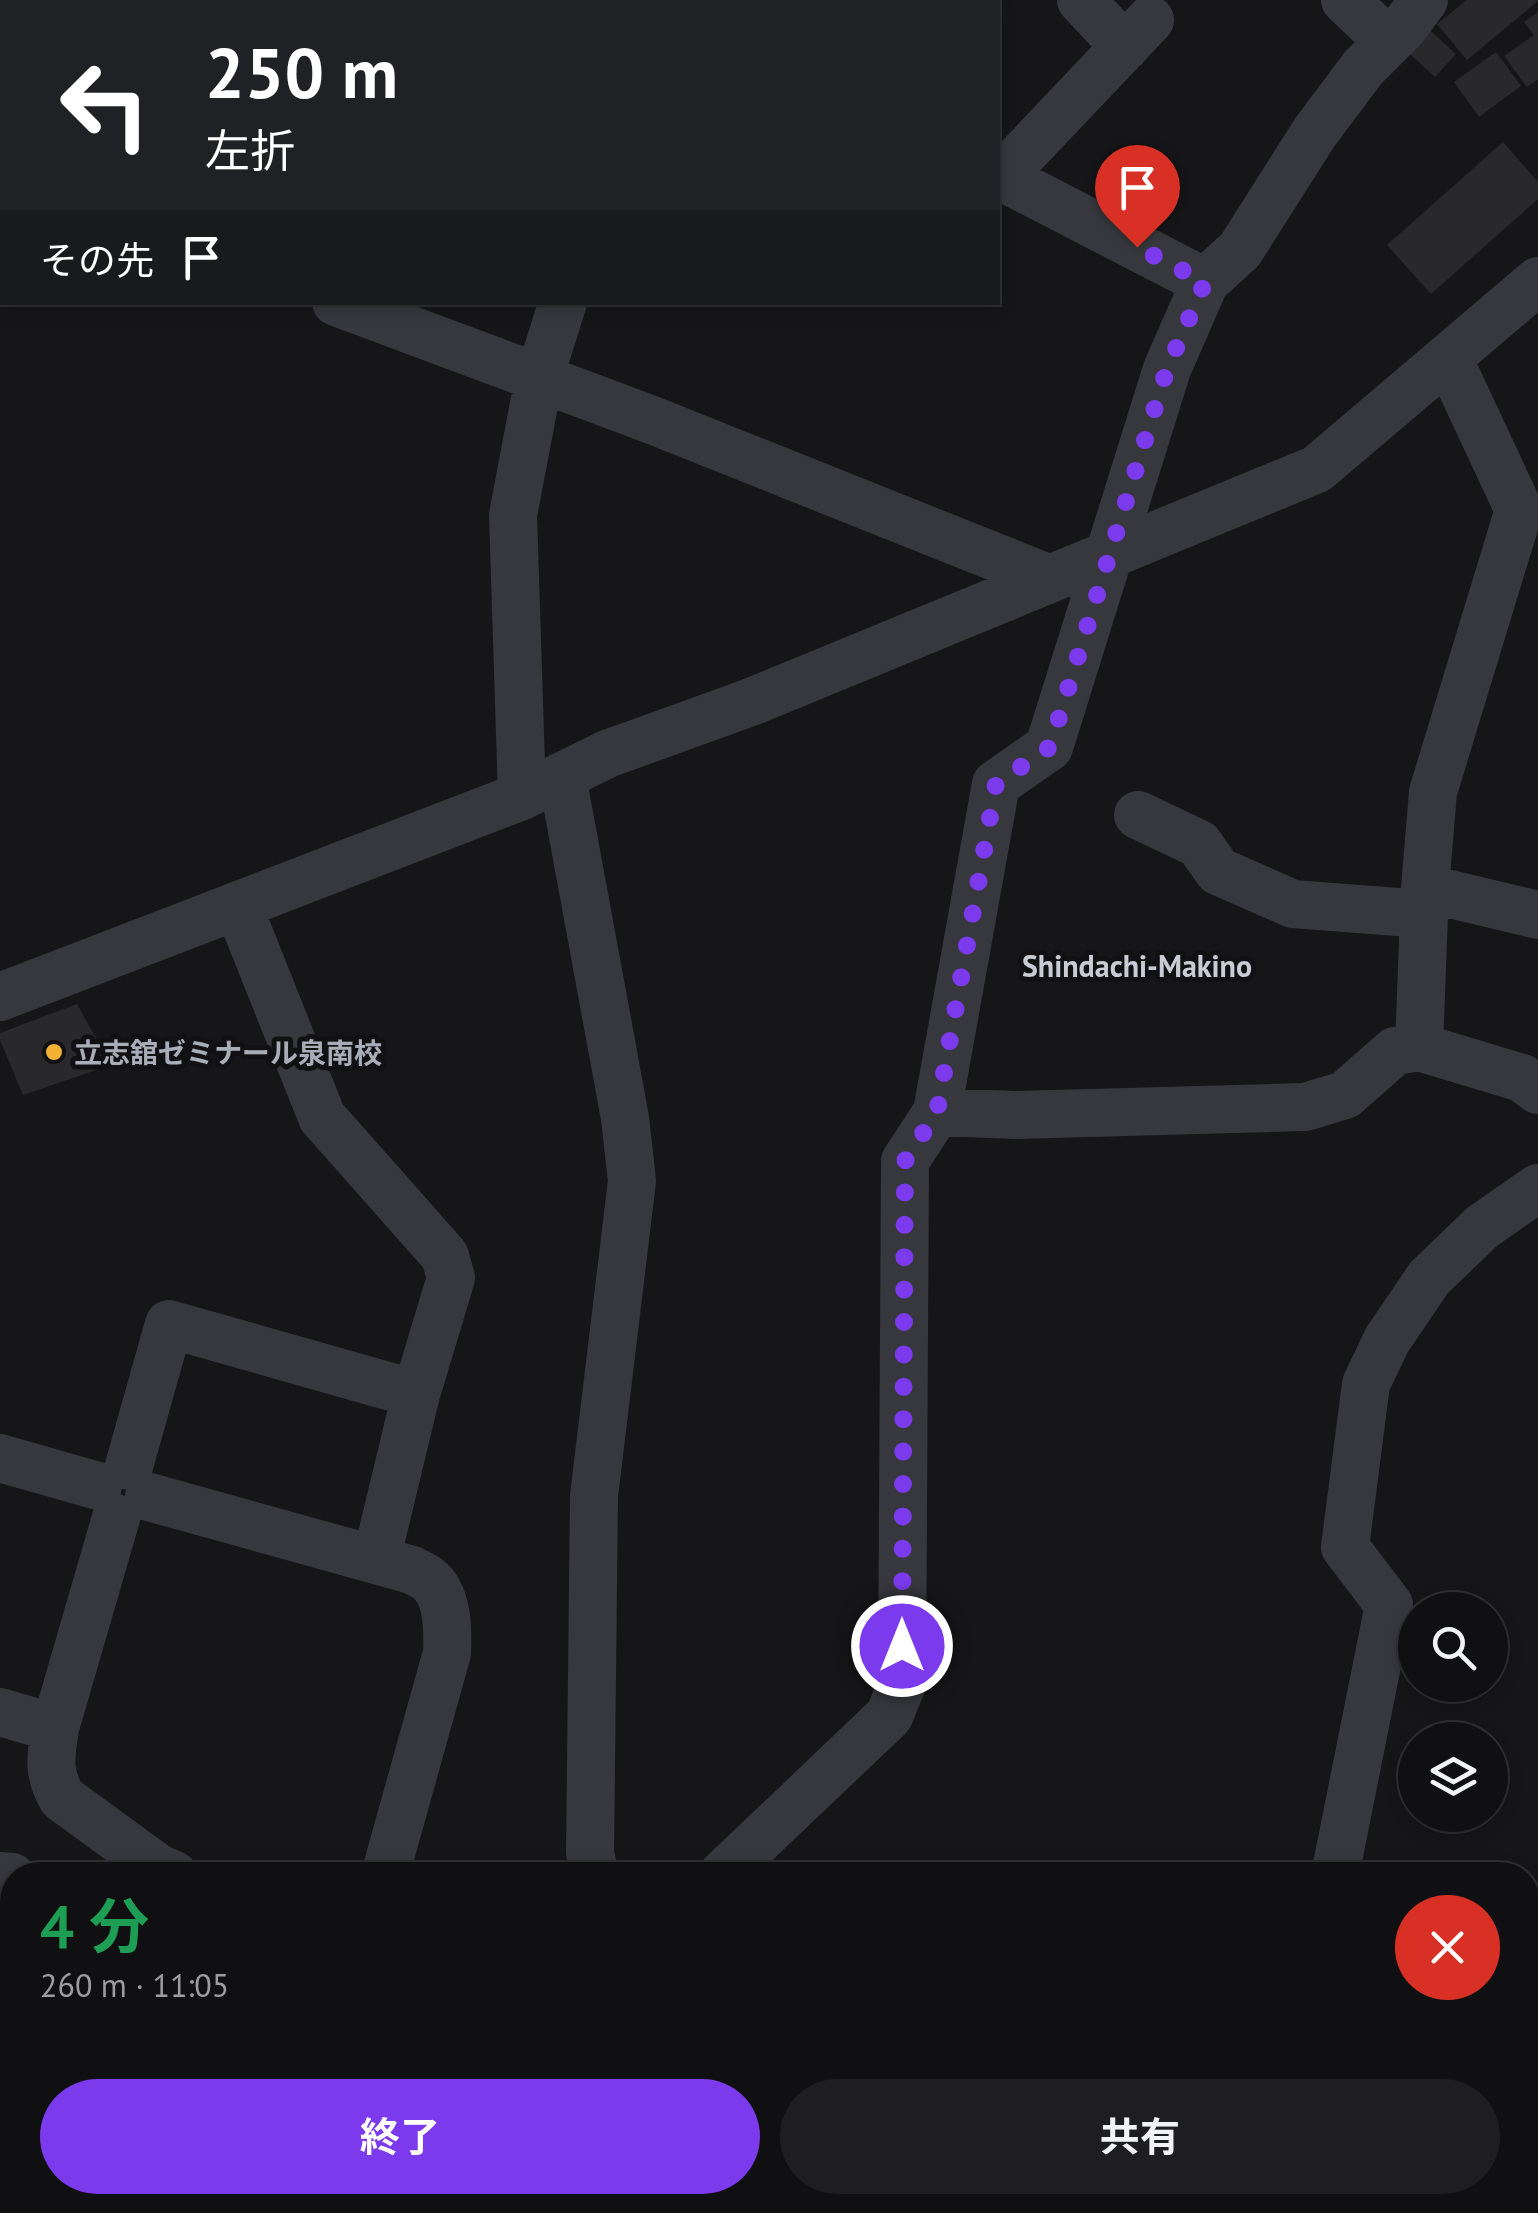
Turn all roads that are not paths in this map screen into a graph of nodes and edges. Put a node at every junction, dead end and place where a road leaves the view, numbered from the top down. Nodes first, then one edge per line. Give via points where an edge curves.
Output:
1 (1081, 0) edge
2 (1345, 0) edge
3 (1424, 0) edge
4 (1389, 42) junction
5 (1000, 175) edge
6 (1000, 177) edge
7 (1538, 281) edge
8 (1205, 282) junction
9 (344, 305) edge
10 (562, 305) edge
11 (1448, 358) junction
12 (539, 378) junction
13 (1109, 555) junction
14 (1050, 580) junction
15 (542, 786) junction
16 (1138, 815) dead end
17 (1425, 901) junction
18 (238, 906) junction
19 (1538, 916) edge
20 (0, 997) edge
21 (1419, 1046) junction
22 (1538, 1090) edge
23 (937, 1112) junction
24 (1538, 1188) edge
25 (416, 1394) junction
26 (0, 1458) edge
27 (123, 1492) junction
28 (376, 1560) junction
29 (0, 1712) edge
30 (55, 1728) junction
31 (150, 1862) edge
32 (389, 1862) edge
33 (592, 1862) edge
34 (736, 1862) edge
35 (1338, 1862) edge

1 - 5 street via 1138,33
2 - 4 street
3 - 4 street
4 - 8 street via 1315,132 1240,250
6 - 8 street
7 - 11 street
8 - 13 street via 1167,369
9 - 12 street
10 - 12 street
11 - 13 street via 1317,469
11 - 17 street via 1518,510 1434,792
12 - 14 street
12 - 15 street via 512,514
13 - 14 street
13 - 23 street via 1050,747 996,784
14 - 15 street via 607,754
15 - 18 street
15 - 33 street via 625,1118 632,1182 594,1496
16 - 17 street via 1199,844 1218,871 1294,904
17 - 19 street
17 - 21 street
18 - 20 street
18 - 25 street via 322,1117 445,1256 451,1278
21 - 22 street via 1522,1078
21 - 23 street via 1395,1052 1345,1095 1305,1106
23 - 34 street via 905,1161 902,1684 890,1716
24 - 35 street via 1482,1227 1429,1278 1366,1384 1345,1547 1389,1605
25 - 27 street via 169,1324
25 - 28 street
26 - 27 street
27 - 28 street
27 - 30 street
28 - 32 street via 432,1581 448,1627 447,1653
29 - 30 street
30 - 31 street via 50,1763 62,1798

